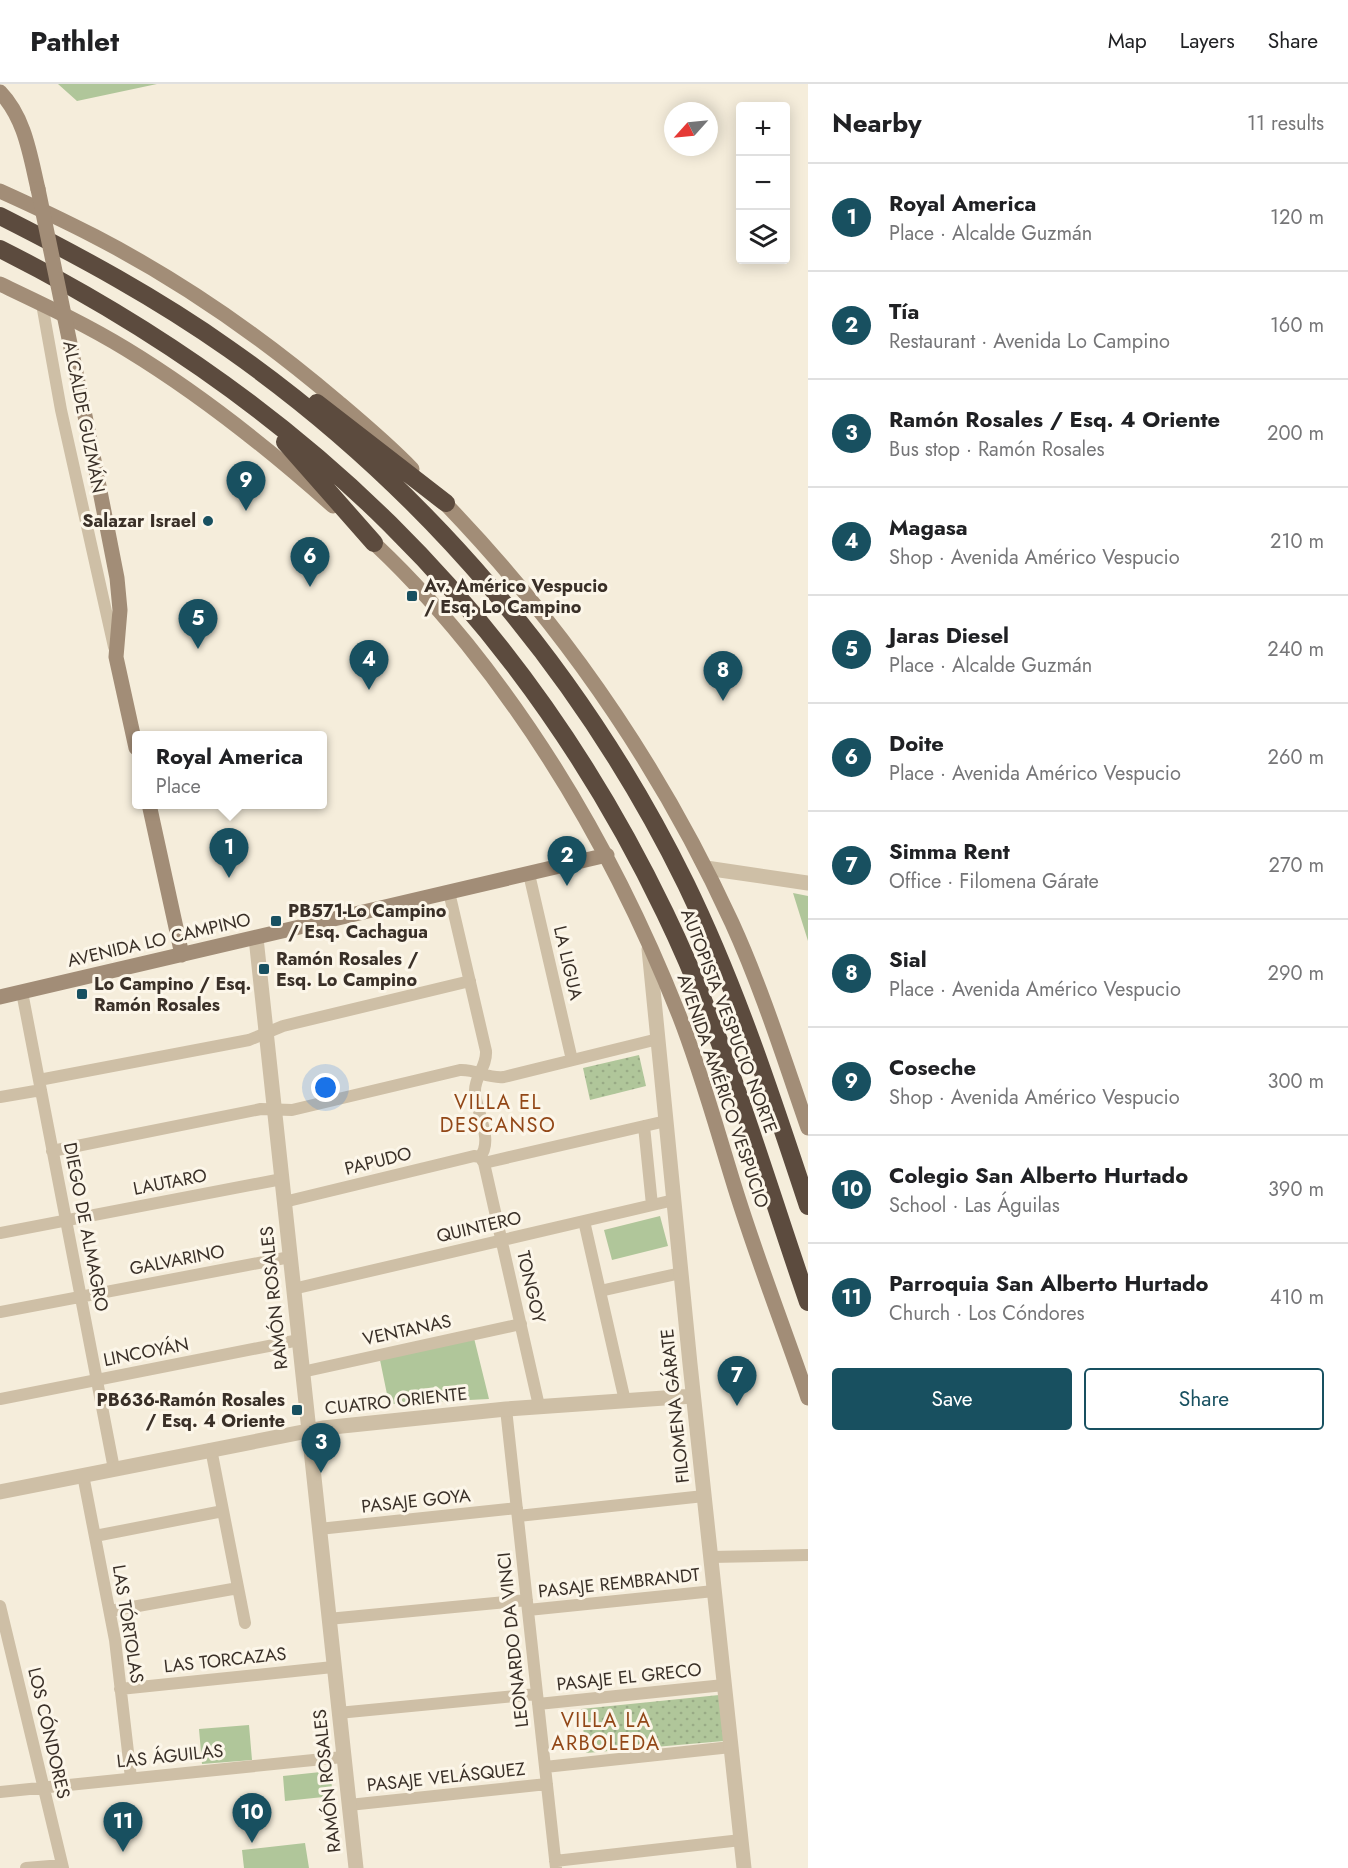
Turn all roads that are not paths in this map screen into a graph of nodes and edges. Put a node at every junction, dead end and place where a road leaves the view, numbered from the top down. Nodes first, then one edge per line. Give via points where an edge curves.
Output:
1 (0, 92) edge
2 (0, 190) edge
3 (0, 216) edge
4 (0, 249) edge
5 (0, 284) edge
6 (42, 304) junction
7 (229, 349) junction
8 (218, 379) junction
9 (446, 503) junction
10 (374, 543) junction
11 (116, 657) junction
12 (132, 731) edge
13 (150, 809) edge
14 (607, 855) junction
15 (706, 868) junction
16 (529, 873) junction
17 (808, 883) edge
18 (449, 892) junction
19 (256, 938) junction
20 (648, 941) junction
21 (182, 955) junction
22 (470, 981) junction
23 (22, 992) junction
24 (0, 997) edge
25 (266, 1033) junction
26 (658, 1039) junction
27 (572, 1060) junction
28 (480, 1073) junction
29 (40, 1085) junction
30 (0, 1097) edge
31 (274, 1109) junction
32 (666, 1121) junction
33 (644, 1126) junction
34 (808, 1128) edge
35 (52, 1150) junction
36 (482, 1160) junction
37 (282, 1179) junction
38 (674, 1200) junction
39 (284, 1202) junction
40 (652, 1205) junction
41 (808, 1206) edge
42 (66, 1221) junction
43 (584, 1221) junction
44 (0, 1233) edge
45 (502, 1240) junction
46 (290, 1257) junction
47 (681, 1273) junction
48 (293, 1289) junction
49 (600, 1291) junction
50 (81, 1297) junction
51 (808, 1302) edge
52 (0, 1312) edge
53 (520, 1324) junction
54 (299, 1340) junction
55 (302, 1372) junction
56 (97, 1380) junction
57 (693, 1396) junction
58 (808, 1398) edge
59 (0, 1399) edge
60 (625, 1401) junction
61 (539, 1406) junction
62 (507, 1408) junction
63 (308, 1430) junction
64 (211, 1449) junction
65 (114, 1469) junction
66 (83, 1475) junction
67 (0, 1492) edge
68 (704, 1496) junction
69 (223, 1511) junction
70 (518, 1512) junction
71 (319, 1529) junction
72 (95, 1536) junction
73 (808, 1555) edge
74 (710, 1557) junction
75 (238, 1588) junction
76 (714, 1591) junction
77 (528, 1605) junction
78 (0, 1606) edge
79 (110, 1611) junction
80 (328, 1619) junction
81 (245, 1623) dead end
82 (333, 1667) junction
83 (724, 1685) junction
84 (120, 1689) junction
85 (538, 1699) junction
86 (339, 1713) junction
87 (731, 1747) junction
88 (343, 1757) junction
89 (545, 1767) junction
90 (131, 1778) junction
91 (547, 1785) junction
92 (43, 1788) junction
93 (0, 1792) edge
94 (349, 1805) junction
95 (741, 1840) junction
96 (556, 1864) edge
97 (62, 1866) edge
98 (26, 1868) edge
99 (356, 1868) edge
100 (744, 1868) edge

1 - 11 main road, bridge via 20,121 38,189 90,440 117,578 120,610
2 - 9 main road via 129,255 240,325 391,447
3 - 7 highway, AUTOPISTA VESPUCIO NORTE via 132,287
4 - 8 highway, AUTOPISTA VESPUCIO NORTE via 137,324
5 - 6 main road, AVENIDA AMÉRICO VESPUCIO
6 - 10 main road, AVENIDA AMÉRICO VESPUCIO via 126,349 220,413
6 - 11 street, ALCALDE GUZMÁN via 61,410
7 - 9 highway via 312,399
7 - 41 highway, AUTOPISTA VESPUCIO NORTE via 330,428 429,521 513,614 587,714 647,811 700,914 742,1017
8 - 10 highway via 292,449
8 - 51 highway, AUTOPISTA VESPUCIO NORTE via 318,456 423,557 504,651 571,744 626,835 683,952 733,1082
9 - 15 main road via 575,655 632,739
10 - 14 main road, AVENIDA AMÉRICO VESPUCIO via 451,625 500,687 548,756
11 - 12 main road, ALCALDE GUZMÁN
13 - 21 main road
14 - 16 main road, AVENIDA LO CAMPINO
14 - 20 main road, AVENIDA AMÉRICO VESPUCIO
15 - 17 street
15 - 34 main road via 752,971
16 - 18 main road, AVENIDA LO CAMPINO
16 - 27 street, LA LIGUA
18 - 19 main road, AVENIDA LO CAMPINO
18 - 22 street, TONGOY
19 - 21 main road, AVENIDA LO CAMPINO
19 - 25 street, RAMÓN ROSALES
20 - 26 street, FILOMENA GÁRATE
20 - 58 main road, AVENIDA AMÉRICO VESPUCIO via 691,1048 735,1190
21 - 23 main road, AVENIDA LO CAMPINO
22 - 25 street
22 - 28 street, TONGOY via 486,1051
23 - 24 main road, AVENIDA LO CAMPINO
23 - 29 street, DIEGO DE ALMAGRO
25 - 29 street via 249,1040
25 - 31 street, RAMÓN ROSALES
26 - 27 street
26 - 32 street, FILOMENA GÁRATE
27 - 28 street via 504,1077
28 - 31 street via 460,1070 292,1110
28 - 36 street, TONGOY via 475,1094 486,1145
29 - 30 street
29 - 35 street, DIEGO DE ALMAGRO
31 - 35 street
31 - 37 street, RAMÓN ROSALES
32 - 33 street, PAPUDO
32 - 38 street, FILOMENA GÁRATE
33 - 36 street, PAPUDO
33 - 40 street
35 - 42 street, DIEGO DE ALMAGRO
36 - 39 street, PAPUDO via 474,1156
36 - 45 street, TONGOY
37 - 39 street, RAMÓN ROSALES
37 - 42 street, LAUTARO
38 - 40 street, QUINTERO
38 - 47 street, FILOMENA GÁRATE
39 - 46 street, RAMÓN ROSALES
40 - 43 street, QUINTERO
42 - 44 street, LAUTARO
42 - 50 street, DIEGO DE ALMAGRO
43 - 45 street, QUINTERO
43 - 49 street
45 - 48 street, QUINTERO
45 - 53 street, TONGOY
46 - 48 street, RAMÓN ROSALES
46 - 50 street, GALVARINO
47 - 49 street
47 - 57 street, FILOMENA GÁRATE
48 - 54 street, RAMÓN ROSALES
49 - 60 street
50 - 52 street, GALVARINO
50 - 56 street, DIEGO DE ALMAGRO
53 - 55 street, VENTANAS
53 - 61 street, TONGOY
54 - 55 street, RAMÓN ROSALES
54 - 56 street, LINCOYÁN
55 - 63 street, RAMÓN ROSALES
56 - 59 street, LINCOYÁN
56 - 65 street, DIEGO DE ALMAGRO
57 - 60 street, CUATRO ORIENTE
57 - 68 street, FILOMENA GÁRATE
60 - 61 street, CUATRO ORIENTE
61 - 62 street, CUATRO ORIENTE
62 - 63 street, CUATRO ORIENTE
62 - 70 street, LEONARDO DA VINCI
63 - 64 street, CUATRO ORIENTE
63 - 71 street, RAMÓN ROSALES
64 - 65 street, CUATRO ORIENTE
64 - 69 street
65 - 66 street, CUATRO ORIENTE
66 - 67 street, CUATRO ORIENTE
66 - 72 street, LAS TÓRTOLAS
68 - 70 street, PASAJE GOYA
68 - 74 street, FILOMENA GÁRATE
69 - 72 street
69 - 75 street
70 - 71 street, PASAJE GOYA
70 - 77 street, LEONARDO DA VINCI
71 - 80 street, RAMÓN ROSALES
72 - 79 street, LAS TÓRTOLAS
73 - 74 street
74 - 76 street, FILOMENA GÁRATE
75 - 79 street
75 - 81 street
76 - 77 street, PASAJE REMBRANDT
76 - 83 street, FILOMENA GÁRATE
77 - 80 street, PASAJE REMBRANDT
77 - 85 street, LEONARDO DA VINCI
78 - 92 street, LOS CÓNDORES
79 - 84 street, LAS TÓRTOLAS
80 - 82 street, RAMÓN ROSALES
82 - 84 street, LAS TORCAZAS
82 - 86 street, RAMÓN ROSALES
83 - 85 street, PASAJE EL GRECO
83 - 87 street, FILOMENA GÁRATE
84 - 90 street, LAS TÓRTOLAS
85 - 86 street, PASAJE EL GRECO
85 - 89 street, LEONARDO DA VINCI
86 - 88 street, RAMÓN ROSALES
87 - 89 street, PASAJE VELÁSQUEZ
87 - 95 street, FILOMENA GÁRATE
88 - 90 street, LAS ÁGUILAS
88 - 94 street, RAMÓN ROSALES
89 - 91 street, LEONARDO DA VINCI
90 - 92 street, LAS ÁGUILAS
91 - 94 street, PASAJE VELÁSQUEZ
91 - 96 street, LEONARDO DA VINCI
92 - 93 street, LAS ÁGUILAS
92 - 97 street, LOS CÓNDORES
94 - 99 street, RAMÓN ROSALES
95 - 96 street
95 - 100 street, FILOMENA GÁRATE
97 - 98 street

